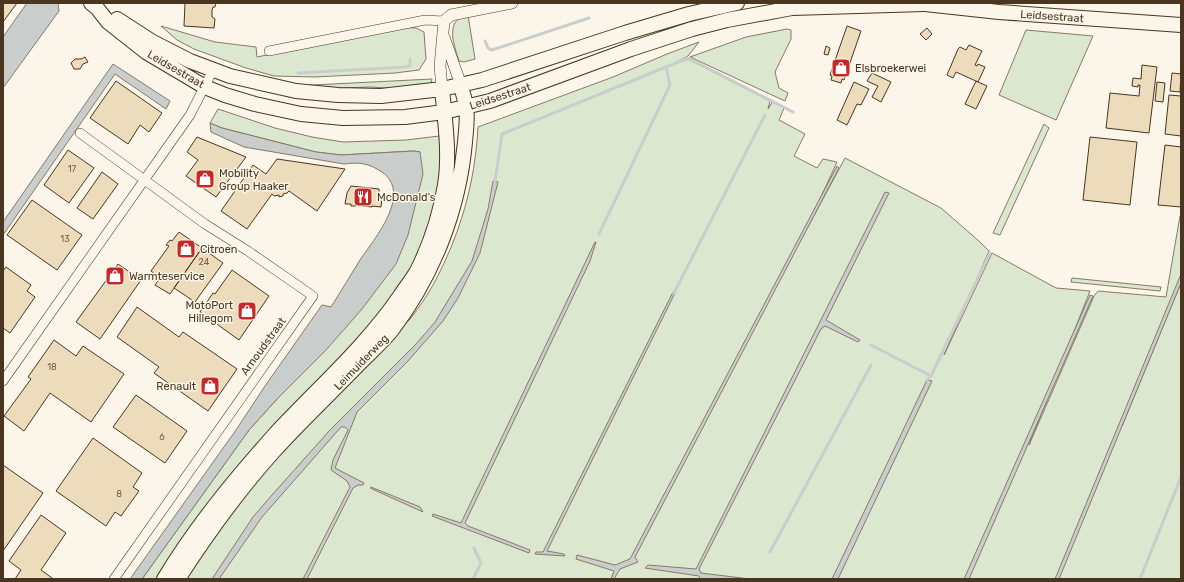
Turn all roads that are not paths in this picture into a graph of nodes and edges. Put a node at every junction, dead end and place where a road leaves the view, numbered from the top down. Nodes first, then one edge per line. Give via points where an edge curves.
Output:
1 (512, 3) edge
2 (737, 3) edge
3 (917, 4) edge
4 (94, 6) edge
5 (444, 21) junction
6 (1181, 25) edge
7 (442, 32) junction
8 (269, 51) dead end
9 (213, 70) junction
10 (461, 85) junction
11 (205, 87) junction
12 (442, 89) junction
13 (466, 107) junction
14 (444, 112) junction
15 (80, 133) dead end
16 (144, 180) junction
17 (3, 380) edge
18 (114, 579) edge
19 (164, 579) edge
20 (178, 579) edge

1 - 5 street via 452,16
2 - 10 main road, Leidsestraat via 660,23
3 - 6 main road, Leidsestraat
3 - 13 main road, Leidsestraat via 792,8 727,20 631,49
4 - 9 main road, Leidsestraat via 190,61
4 - 11 main road, Leidsestraat via 108,22 146,52
5 - 7 street
5 - 8 street via 425,20
7 - 10 street, Leidsestraat
7 - 12 street
9 - 11 street
9 - 12 main road, Leidsestraat via 296,91 338,95 381,96
10 - 12 main road, Leidsestraat
10 - 13 main road, Leimuiderweg
11 - 14 main road, Leidsestraat via 255,104 301,114 343,118 405,117
11 - 16 street via 190,115
12 - 14 main road, Leimuiderweg
13 - 14 main road, Leidsestraat
13 - 20 main road, Leimuiderweg via 464,152 450,221 420,287 391,331 274,451 243,488
14 - 19 main road, Leimuiderweg via 447,162 445,185 438,218 416,272 371,334 226,490 184,546
15 - 16 street, Arnoudstraat
16 - 17 street
16 - 18 street, Arnoudstraat via 313,296

